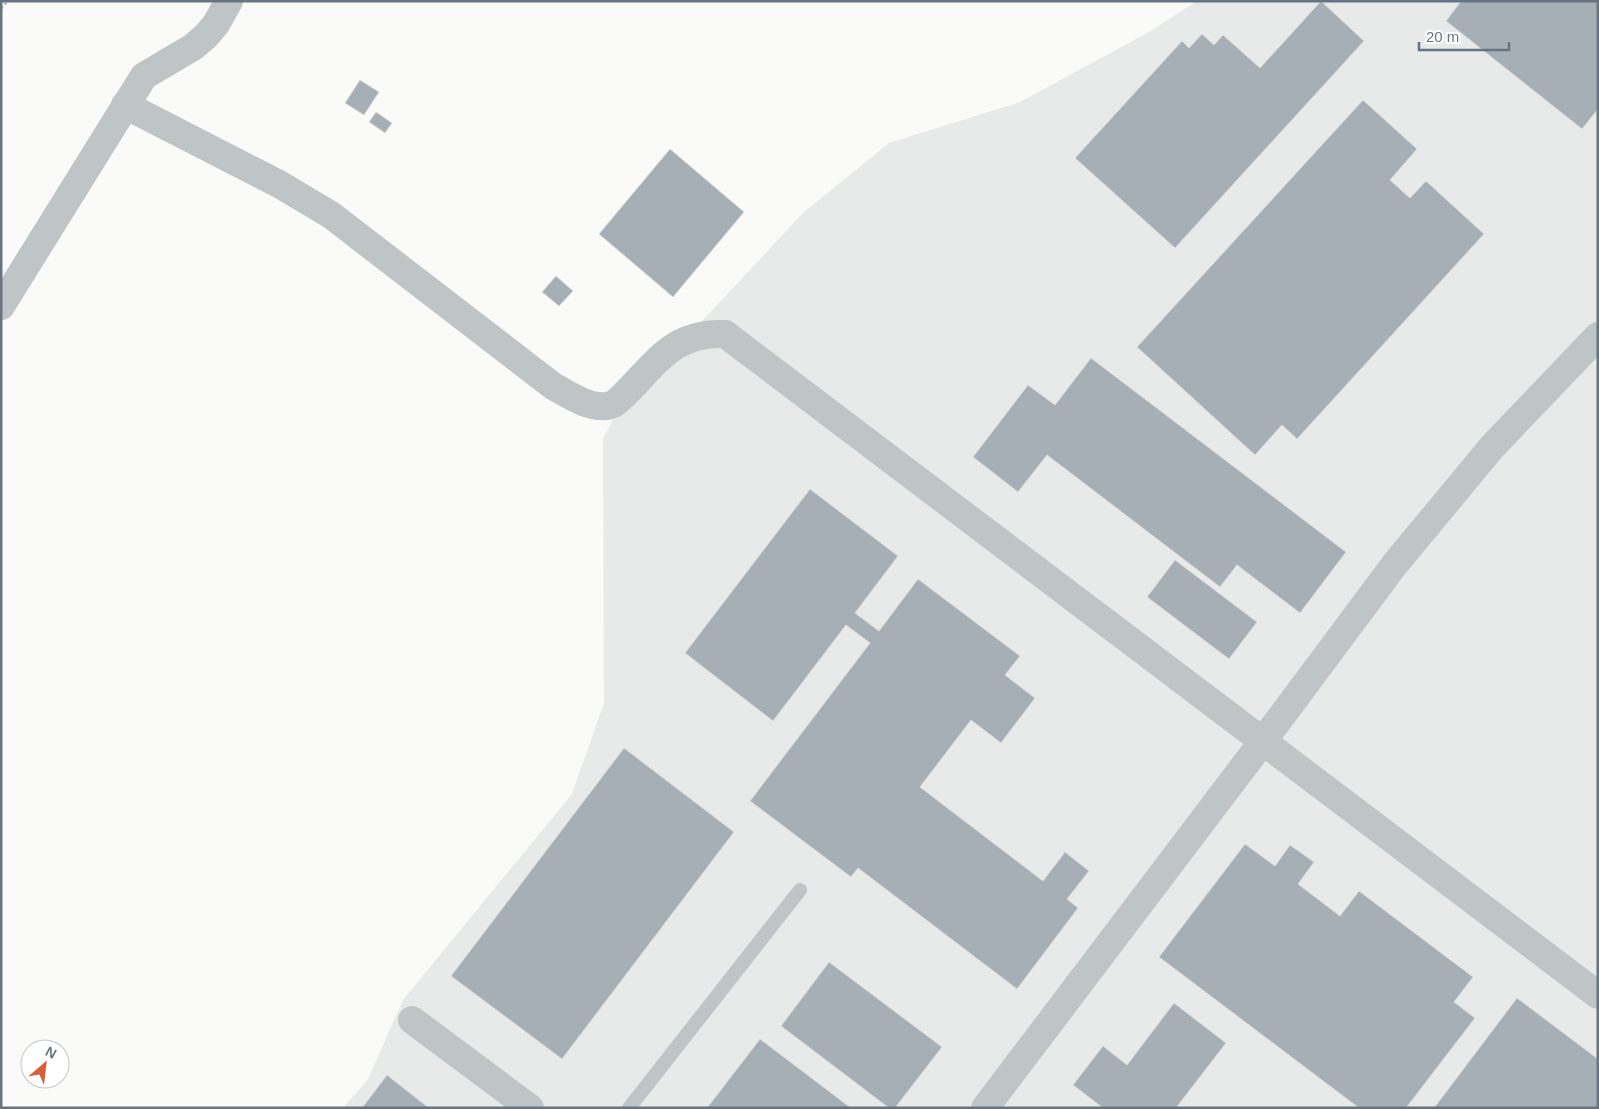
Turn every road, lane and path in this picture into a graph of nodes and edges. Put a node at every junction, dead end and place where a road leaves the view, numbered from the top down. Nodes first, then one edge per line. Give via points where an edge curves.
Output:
1 (8, 1) edge
2 (229, 1) edge
3 (1, 8) edge
4 (126, 105) junction
5 (1, 306) edge
6 (1598, 336) edge
7 (1263, 742) junction
8 (800, 890) dead end
9 (1598, 994) edge
10 (412, 1020) dead end
11 (530, 1108) edge
12 (629, 1108) edge
13 (985, 1108) edge

1 - 3 path
2 - 4 street via 206,36 194,47 144,76
4 - 5 street
4 - 7 street via 279,184 331,215 553,386 594,406 609,406 622,397 671,348 698,335 724,334
6 - 7 street via 1492,447 1395,564
7 - 9 street
7 - 13 street
8 - 12 lane
10 - 11 street

